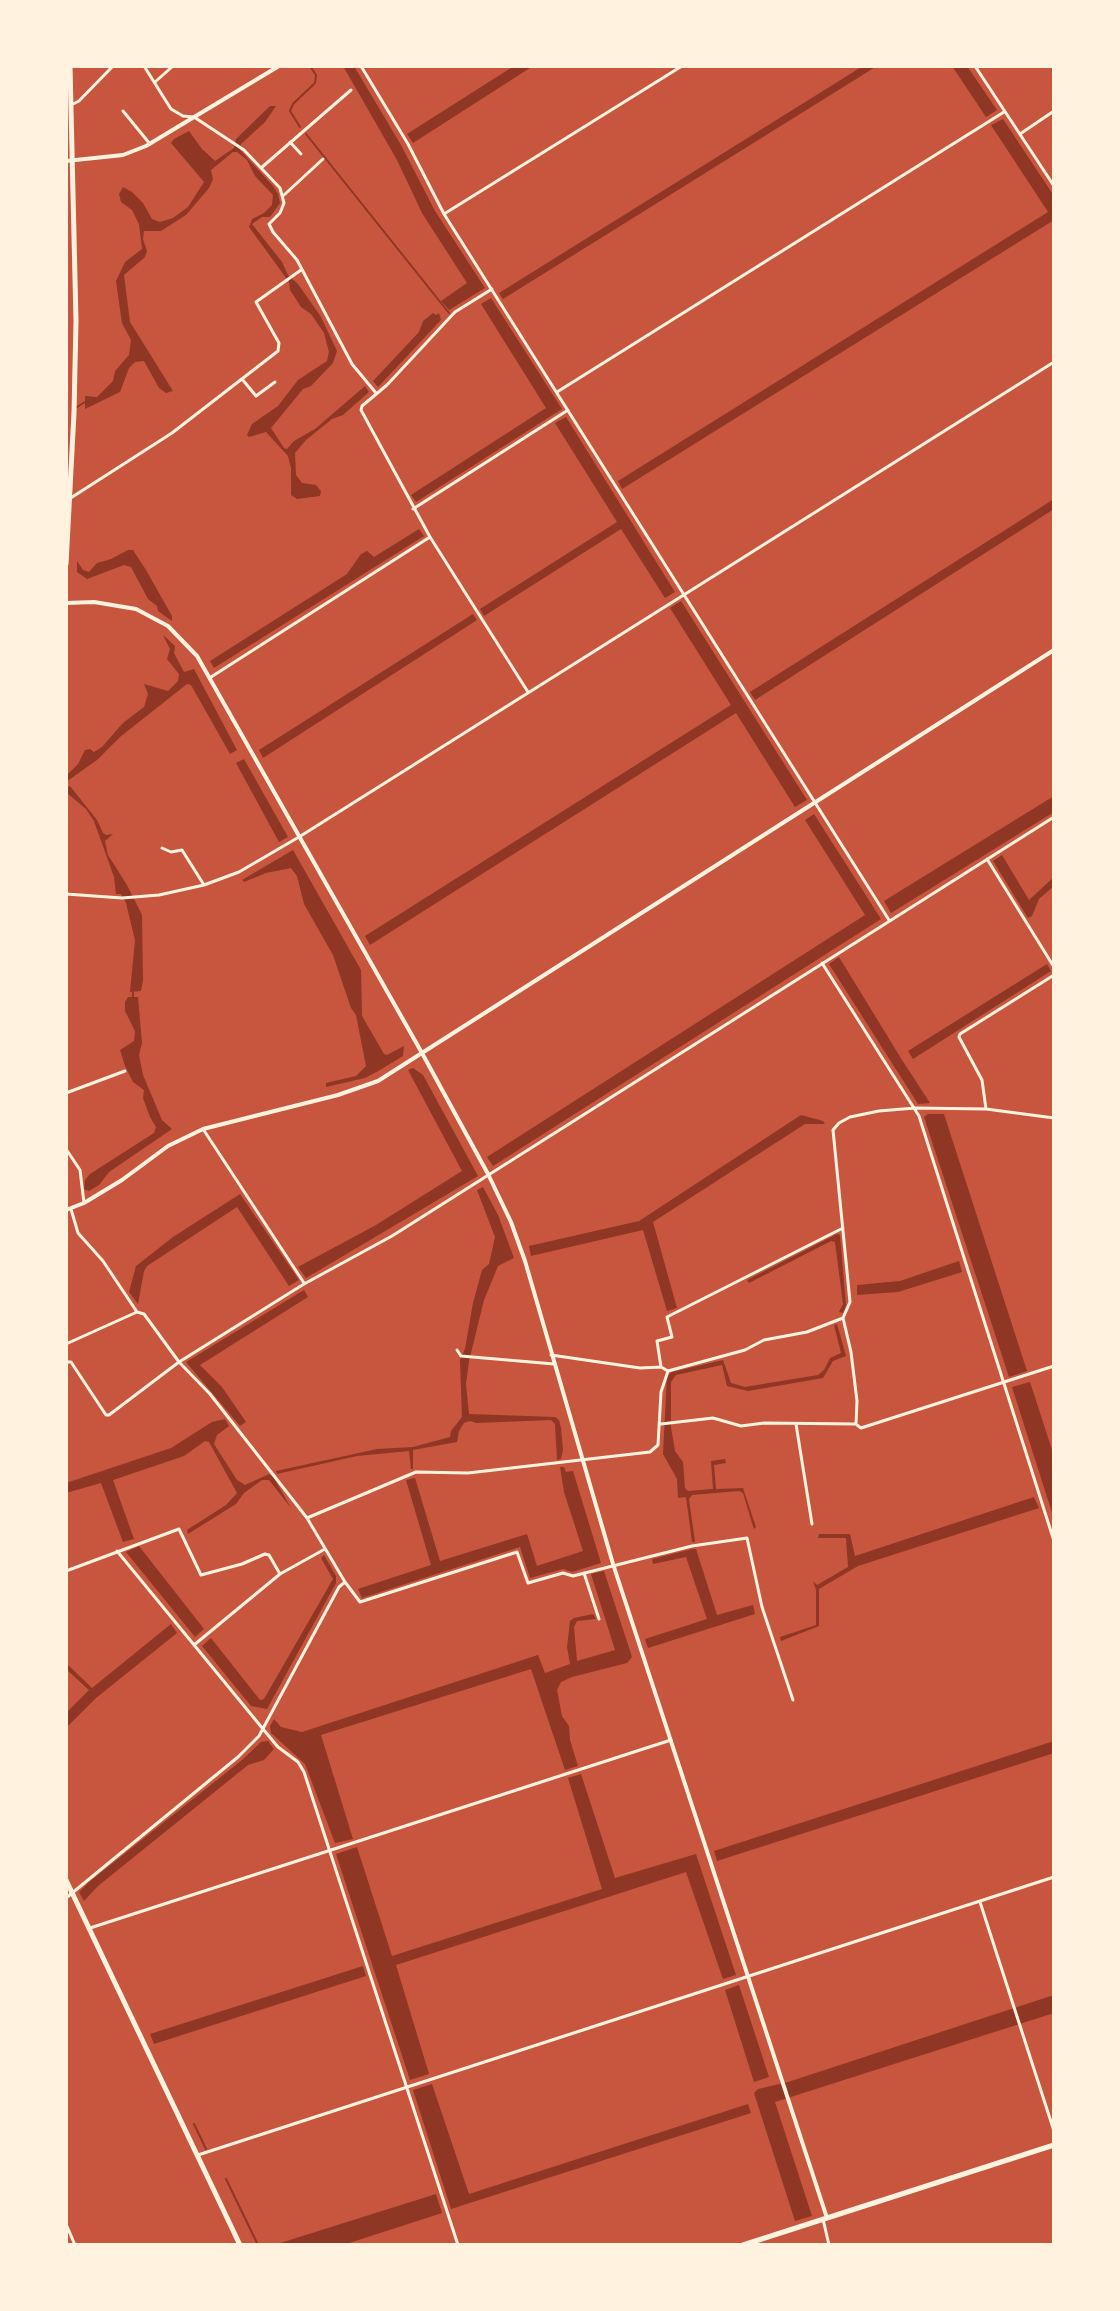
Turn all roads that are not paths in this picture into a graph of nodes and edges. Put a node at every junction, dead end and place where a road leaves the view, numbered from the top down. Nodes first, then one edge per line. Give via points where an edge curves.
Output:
1 (70, 66) edge
2 (113, 66) edge
3 (144, 66) edge
4 (173, 66) edge
5 (279, 66) edge
6 (361, 66) edge
7 (682, 66) edge
8 (975, 66) edge
9 (155, 82) junction
10 (351, 90) dead end
11 (71, 105) junction
12 (123, 111) dead end
13 (1054, 111) edge
14 (1004, 112) junction
15 (194, 117) junction
16 (69, 134) edge
17 (1020, 134) junction
18 (290, 142) junction
19 (150, 144) junction
20 (301, 154) dead end
21 (323, 159) dead end
22 (69, 160) edge
23 (261, 168) junction
24 (1054, 186) edge
25 (284, 195) junction
26 (444, 214) junction
27 (73, 223) junction
28 (66, 225) edge
29 (301, 270) junction
30 (492, 289) junction
31 (1054, 362) edge
32 (242, 379) junction
33 (275, 382) dead end
34 (557, 392) junction
35 (376, 393) junction
36 (568, 410) junction
37 (68, 500) edge
38 (413, 509) junction
39 (430, 537) junction
40 (66, 564) edge
41 (683, 594) junction
42 (66, 603) edge
43 (1054, 650) edge
44 (210, 678) junction
45 (528, 692) junction
46 (815, 803) junction
47 (1054, 817) edge
48 (299, 837) junction
49 (162, 848) dead end
50 (987, 859) junction
51 (204, 885) junction
52 (66, 894) edge
53 (889, 920) junction
54 (822, 963) junction
55 (1054, 967) edge
56 (1054, 975) edge
57 (422, 1053) junction
58 (125, 1071) dead end
59 (66, 1093) edge
60 (915, 1108) junction
61 (986, 1109) junction
62 (1054, 1118) edge
63 (203, 1129) junction
64 (66, 1149) edge
65 (488, 1174) junction
66 (84, 1203) junction
67 (68, 1209) edge
68 (843, 1228) junction
69 (304, 1284) junction
70 (137, 1312) junction
71 (843, 1318) junction
72 (66, 1344) edge
73 (457, 1350) dead end
74 (551, 1355) junction
75 (66, 1362) edge
76 (179, 1362) junction
77 (554, 1364) junction
78 (1054, 1366) edge
79 (661, 1367) junction
80 (668, 1371) junction
81 (1004, 1382) junction
82 (662, 1424) junction
83 (796, 1424) junction
84 (856, 1424) junction
85 (582, 1460) junction
86 (307, 1518) junction
87 (812, 1524) dead end
88 (1054, 1541) edge
89 (325, 1549) junction
90 (117, 1551) junction
91 (613, 1564) junction
92 (66, 1571) edge
93 (584, 1573) junction
94 (280, 1574) junction
95 (345, 1582) junction
96 (599, 1619) dead end
97 (194, 1645) junction
98 (793, 1700) dead end
99 (263, 1729) junction
100 (671, 1740) junction
101 (331, 1850) junction
102 (1054, 1877) edge
103 (66, 1880) edge
104 (72, 1893) junction
105 (66, 1898) edge
106 (980, 1902) junction
107 (90, 1928) junction
108 (747, 1977) junction
109 (407, 2088) junction
110 (1054, 2131) edge
111 (1054, 2145) edge
112 (198, 2155) junction
113 (825, 2219) junction
114 (66, 2224) edge
115 (75, 2245) edge
116 (240, 2245) edge
117 (458, 2245) edge
118 (743, 2245) edge
119 (829, 2245) edge

1 - 11 main road
2 - 11 street
3 - 9 street
4 - 9 street
5 - 15 street
6 - 26 street
7 - 26 street
8 - 14 street
9 - 15 street via 171,109
10 - 18 street
11 - 16 main road
12 - 19 street
13 - 17 street
14 - 17 street
14 - 34 street
15 - 19 street
15 - 23 street
16 - 22 main road
17 - 24 street
18 - 20 street
18 - 23 street
19 - 22 street via 123,155
21 - 25 street
22 - 27 main road
23 - 25 street
25 - 29 street via 280,213 269,224
26 - 30 street
27 - 28 street
27 - 37 main road via 75,406
29 - 32 street via 256,302 280,348
29 - 35 street via 352,364
30 - 34 street
30 - 35 street via 455,312
31 - 41 street
32 - 33 street via 256,396
32 - 37 street via 172,433
34 - 36 street
35 - 38 street via 361,410
36 - 38 street
36 - 41 street
37 - 40 main road
38 - 39 street
39 - 44 street
39 - 45 street
41 - 45 street
41 - 46 street
42 - 44 street via 112,604 155,618 185,641
43 - 46 street
44 - 48 street
45 - 48 street
46 - 53 street
46 - 57 street
47 - 50 street
48 - 51 street via 239,872
48 - 57 street
49 - 51 street via 182,850
50 - 53 street
50 - 55 street
51 - 52 street via 133,898
53 - 54 street
54 - 60 street
54 - 65 street
56 - 61 street via 960,1034 982,1080
57 - 63 street via 365,1087
57 - 65 street
58 - 59 street
60 - 61 street
60 - 68 street via 850,1117 833,1130
60 - 81 street
61 - 62 street
63 - 66 street via 168,1146
63 - 69 street
64 - 66 street via 80,1170
65 - 69 street
65 - 74 street via 520,1246
66 - 67 street
67 - 70 street via 78,1233
68 - 71 street via 850,1302
68 - 79 street via 667,1317 672,1337 657,1341
69 - 76 street
70 - 72 street
70 - 76 street via 144,1314
71 - 80 street
71 - 84 street
73 - 77 street via 461,1356
74 - 77 street
74 - 79 street
75 - 76 street via 106,1415
76 - 86 street
77 - 85 street
78 - 81 street
79 - 80 street
80 - 82 street via 661,1392
81 - 84 street via 861,1428
81 - 88 street
82 - 83 street via 713,1418 741,1426
82 - 85 street via 658,1445 650,1452
83 - 84 street
83 - 87 street
85 - 86 street via 468,1473 416,1472
85 - 91 street
86 - 89 street
89 - 94 street
89 - 95 street
90 - 92 street
90 - 94 street via 179,1529 201,1575 265,1554
90 - 97 street
91 - 93 street
91 - 98 street via 747,1538 762,1607
91 - 100 street
93 - 95 street via 528,1583 517,1552 360,1602
93 - 96 street
94 - 97 street
95 - 99 street
97 - 99 street
99 - 101 street via 304,1772
99 - 104 street via 238,1757
100 - 101 street
100 - 108 street
101 - 107 street
101 - 109 street
102 - 106 street
103 - 104 main road
104 - 105 street
104 - 107 main road
106 - 108 street
106 - 110 street
107 - 112 main road
108 - 109 street
108 - 113 street
109 - 112 street
109 - 117 street
111 - 113 main road
112 - 116 main road
113 - 118 main road
113 - 119 street
114 - 115 street

